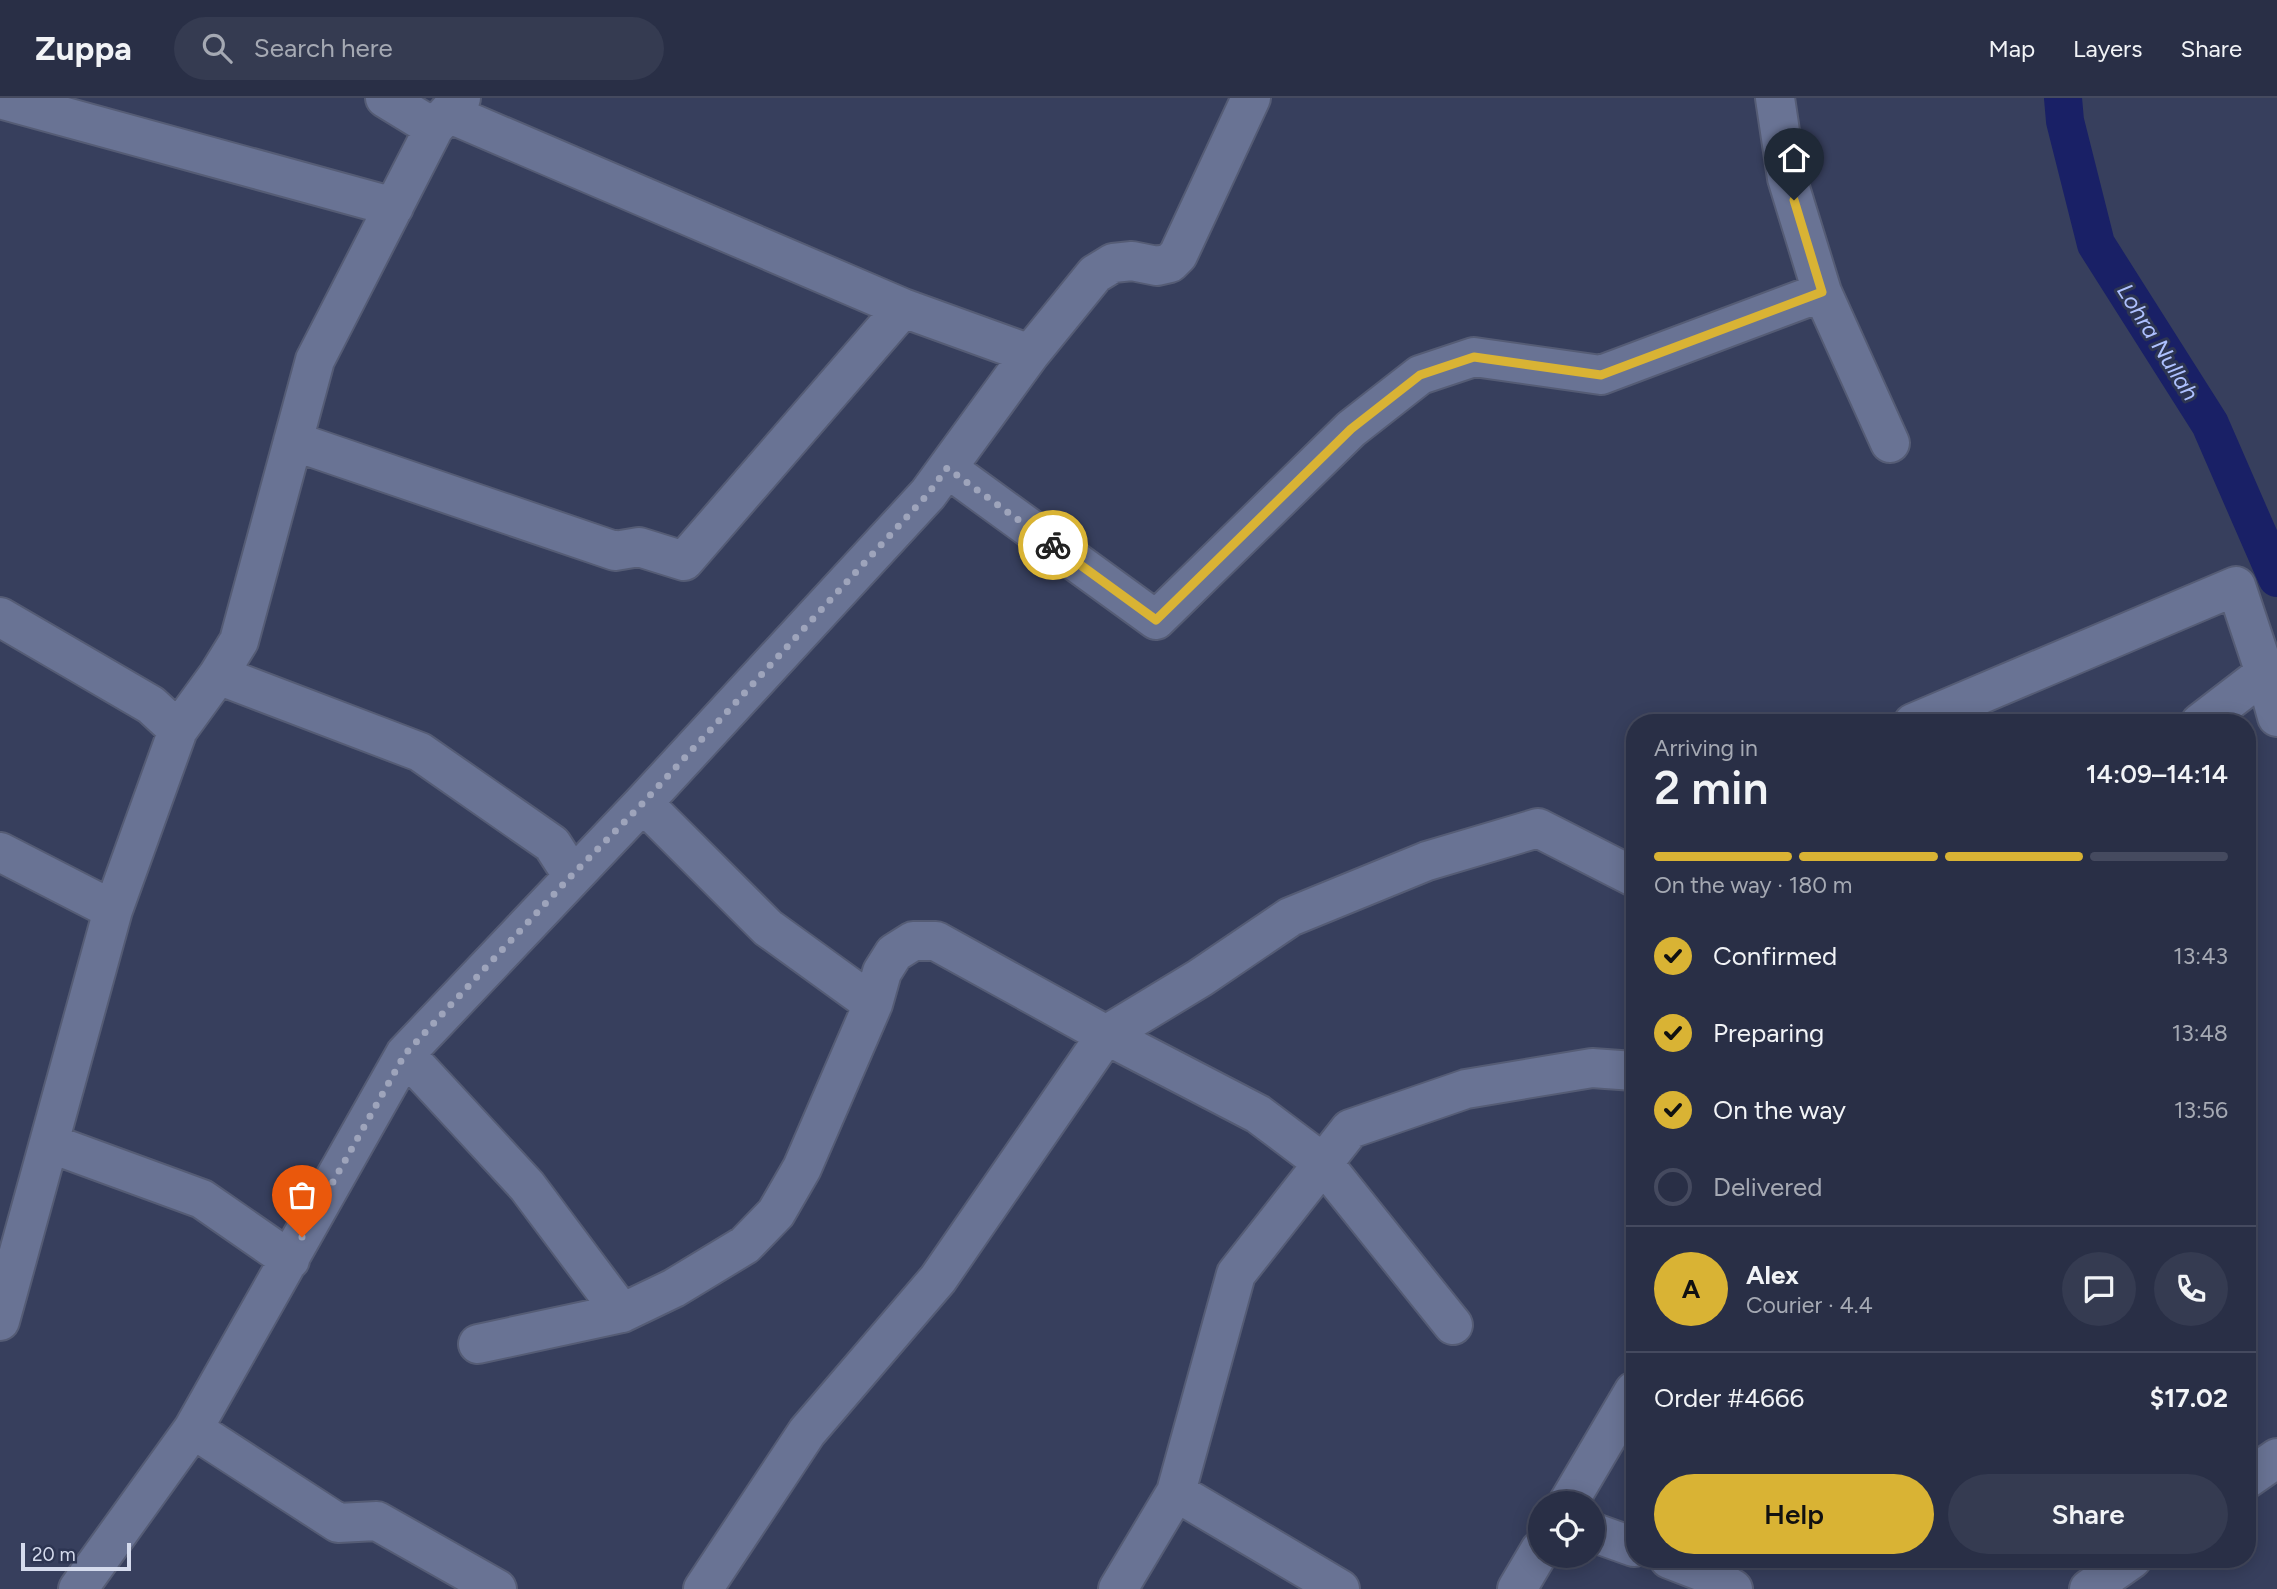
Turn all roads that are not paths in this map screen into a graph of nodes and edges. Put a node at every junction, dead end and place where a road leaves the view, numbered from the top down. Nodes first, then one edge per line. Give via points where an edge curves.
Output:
1 (385, 98) edge
2 (1251, 98) edge
3 (1775, 98) edge
4 (0, 99) edge
5 (448, 113) edge
6 (394, 206) junction
7 (1822, 292) junction
8 (903, 307) junction
9 (1030, 354) junction
10 (293, 441) junction
11 (1890, 443) dead end
12 (947, 468) junction
13 (0, 617) edge
14 (2265, 673) junction
15 (218, 675) junction
16 (1934, 714) edge
17 (2212, 714) edge
18 (2277, 717) edge
19 (178, 730) junction
20 (643, 803) junction
21 (0, 852) edge
22 (1626, 867) edge
23 (572, 875) junction
24 (113, 910) junction
25 (873, 1004) junction
26 (1106, 1035) junction
27 (405, 1054) junction
28 (1626, 1070) edge
29 (49, 1143) junction
30 (1323, 1163) junction
31 (290, 1260) junction
32 (622, 1313) junction
33 (0, 1321) edge
34 (1453, 1325) dead end
35 (478, 1344) dead end
36 (1626, 1405) edge
37 (193, 1429) junction
38 (2277, 1458) edge
39 (2256, 1473) edge
40 (1575, 1491) edge
41 (1176, 1492) junction
42 (1605, 1537) edge
43 (1626, 1544) edge
44 (1529, 1568) edge
45 (1692, 1568) edge
46 (2119, 1568) edge
47 (78, 1589) edge
48 (497, 1589) edge
49 (703, 1589) edge
50 (1118, 1589) edge
51 (1340, 1589) edge
52 (1517, 1589) edge
53 (1733, 1589) edge
54 (2089, 1589) edge

1 - 5 street
2 - 9 street via 1178,255 1157,266 1113,263 1096,274
3 - 7 street via 1787,178
4 - 6 street
5 - 6 street
5 - 8 street
6 - 10 street via 315,360
7 - 11 street
7 - 12 street via 1601,375 1474,357 1420,375 1351,429 1156,620
8 - 9 street
8 - 10 street via 684,561 639,547 615,551
9 - 12 street
10 - 15 street via 239,641
12 - 20 street
13 - 19 street via 150,705
14 - 16 street via 2236,586
14 - 17 street
14 - 18 street
15 - 19 street
15 - 23 street via 420,751 552,844
19 - 24 street
20 - 23 street
20 - 25 street via 768,928
21 - 24 street
22 - 26 street via 1538,828 1427,861 1290,917
23 - 27 street
24 - 29 street
25 - 26 street via 882,972 894,953 913,941 936,941
25 - 32 street via 802,1168 776,1213 745,1245 674,1289
26 - 30 street via 1258,1114
26 - 49 street via 938,1279 807,1432
27 - 31 street
27 - 32 street via 527,1186
28 - 30 street via 1592,1068 1466,1089 1350,1129
29 - 31 street via 202,1199
29 - 33 street
30 - 34 street
30 - 41 street via 1236,1274
31 - 37 street
32 - 35 street
36 - 40 street
37 - 47 street
37 - 48 street via 338,1523 377,1521
38 - 39 street
41 - 50 street
41 - 51 street
42 - 43 street
44 - 52 street
45 - 53 street
46 - 54 street

